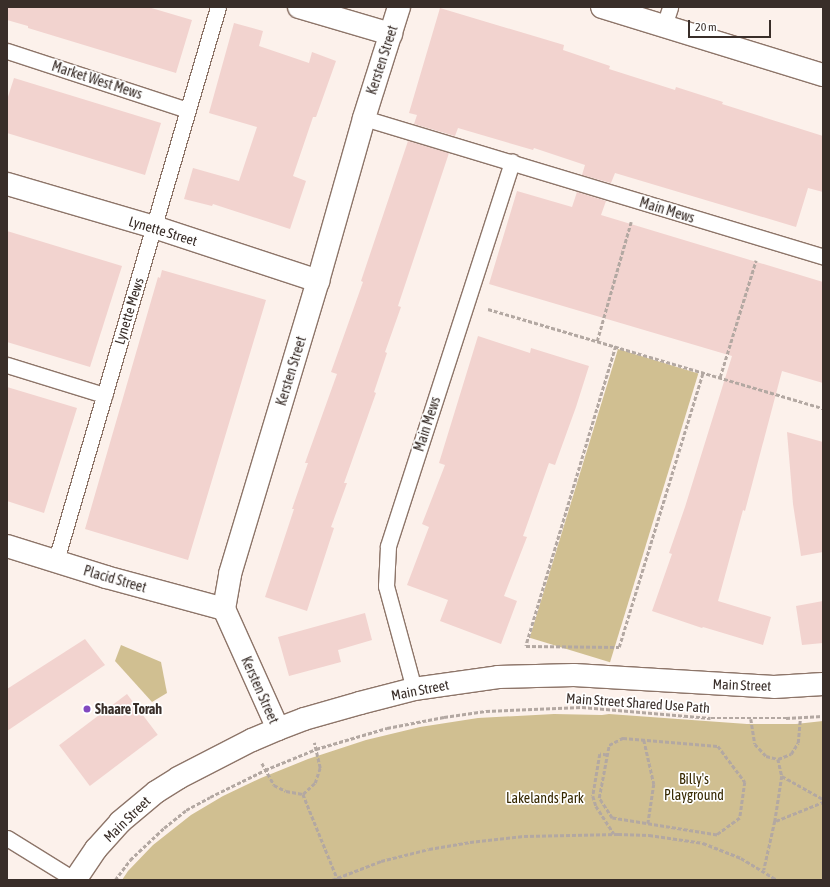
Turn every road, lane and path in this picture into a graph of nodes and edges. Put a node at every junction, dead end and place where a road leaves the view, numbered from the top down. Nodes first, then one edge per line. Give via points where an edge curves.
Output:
1 (218, 7) edge
2 (299, 7) edge
3 (399, 7) edge
4 (602, 7) edge
5 (667, 17) edge
6 (391, 34) junction
7 (7, 51) edge
8 (823, 75) edge
9 (188, 110) junction
10 (364, 118) junction
11 (512, 162) junction
12 (7, 184) edge
13 (637, 200) junction
14 (154, 227) junction
15 (762, 238) junction
16 (823, 257) edge
17 (318, 281) junction
18 (467, 302) junction
19 (597, 341) junction
20 (616, 346) junction
21 (7, 365) edge
22 (703, 372) junction
23 (720, 377) junction
24 (104, 395) junction
25 (823, 408) edge
26 (7, 546) edge
27 (56, 560) junction
28 (224, 609) junction
29 (823, 684) edge
30 (414, 689) junction
31 (823, 716) edge
32 (800, 718) junction
33 (304, 719) junction
34 (751, 719) junction
35 (278, 729) junction
36 (252, 740) junction
37 (644, 740) junction
38 (316, 749) junction
39 (607, 755) junction
40 (778, 758) junction
41 (265, 770) junction
42 (782, 776) junction
43 (304, 794) junction
44 (823, 799) edge
45 (823, 802) edge
46 (775, 821) junction
47 (648, 824) junction
48 (614, 834) junction
49 (7, 838) edge
50 (764, 870) junction
51 (338, 879) edge
52 (75, 880) edge
53 (115, 880) edge
54 (332, 880) edge
55 (777, 880) edge

1 - 9 lane
2 - 6 street
3 - 6 street, Kersten Street
4 - 5 street
5 - 8 street
6 - 10 street, Kersten Street
7 - 9 lane, Market West Mews
9 - 14 lane
10 - 11 lane, Main Mews
10 - 17 street, Kersten Street
11 - 13 lane, Main Mews
11 - 18 lane, Main Mews
12 - 14 street, Lynette Street
13 - 15 lane, Main Mews
13 - 19 path
14 - 17 street, Lynette Street
14 - 24 lane, Lynette Mews
15 - 16 lane, Main Mews
15 - 23 path
17 - 28 street, Kersten Street via 230,574
18 - 19 path
18 - 30 lane, Main Mews via 388,546 386,586
19 - 20 path
20 - 22 path
20 - 22 path via 526,646 619,647
21 - 24 lane
22 - 23 path
23 - 25 path
24 - 27 lane, Lynette Mews
26 - 27 street, Placid Street
27 - 28 street, Placid Street
28 - 35 street, Kersten Street
29 - 30 street, Main Street via 767,687 574,675 498,677
30 - 33 street, Main Street
31 - 32 path, Main Street Shared Use Path
32 - 34 path, Main Street Shared Use Path
32 - 40 path via 798,743 791,754
33 - 35 street, Main Street
33 - 38 path
34 - 38 path, Main Street Shared Use Path via 582,707 486,711 387,728
34 - 40 path via 755,744 766,756
35 - 36 street, Main Street
36 - 41 path
36 - 52 street, Main Street via 197,767 156,792 120,822 96,849
37 - 39 path via 623,738 609,745
37 - 47 path via 654,784
37 - 47 path via 718,746 745,782 740,818 717,835
38 - 41 path, Main Street Shared Use Path
38 - 43 path via 320,763 319,774 315,783
39 - 47 path via 599,798 612,818
39 - 48 path via 600,754 593,796 596,806
40 - 42 path
41 - 43 path via 274,785 280,789
41 - 53 path, Main Street Shared Use Path via 186,810 130,860
42 - 44 path
42 - 46 path
43 - 51 path
45 - 46 path
46 - 50 path
48 - 50 path via 649,835 703,843 724,850
48 - 51 path via 524,836 470,842 381,861
49 - 52 lane
50 - 55 path
51 - 54 path

